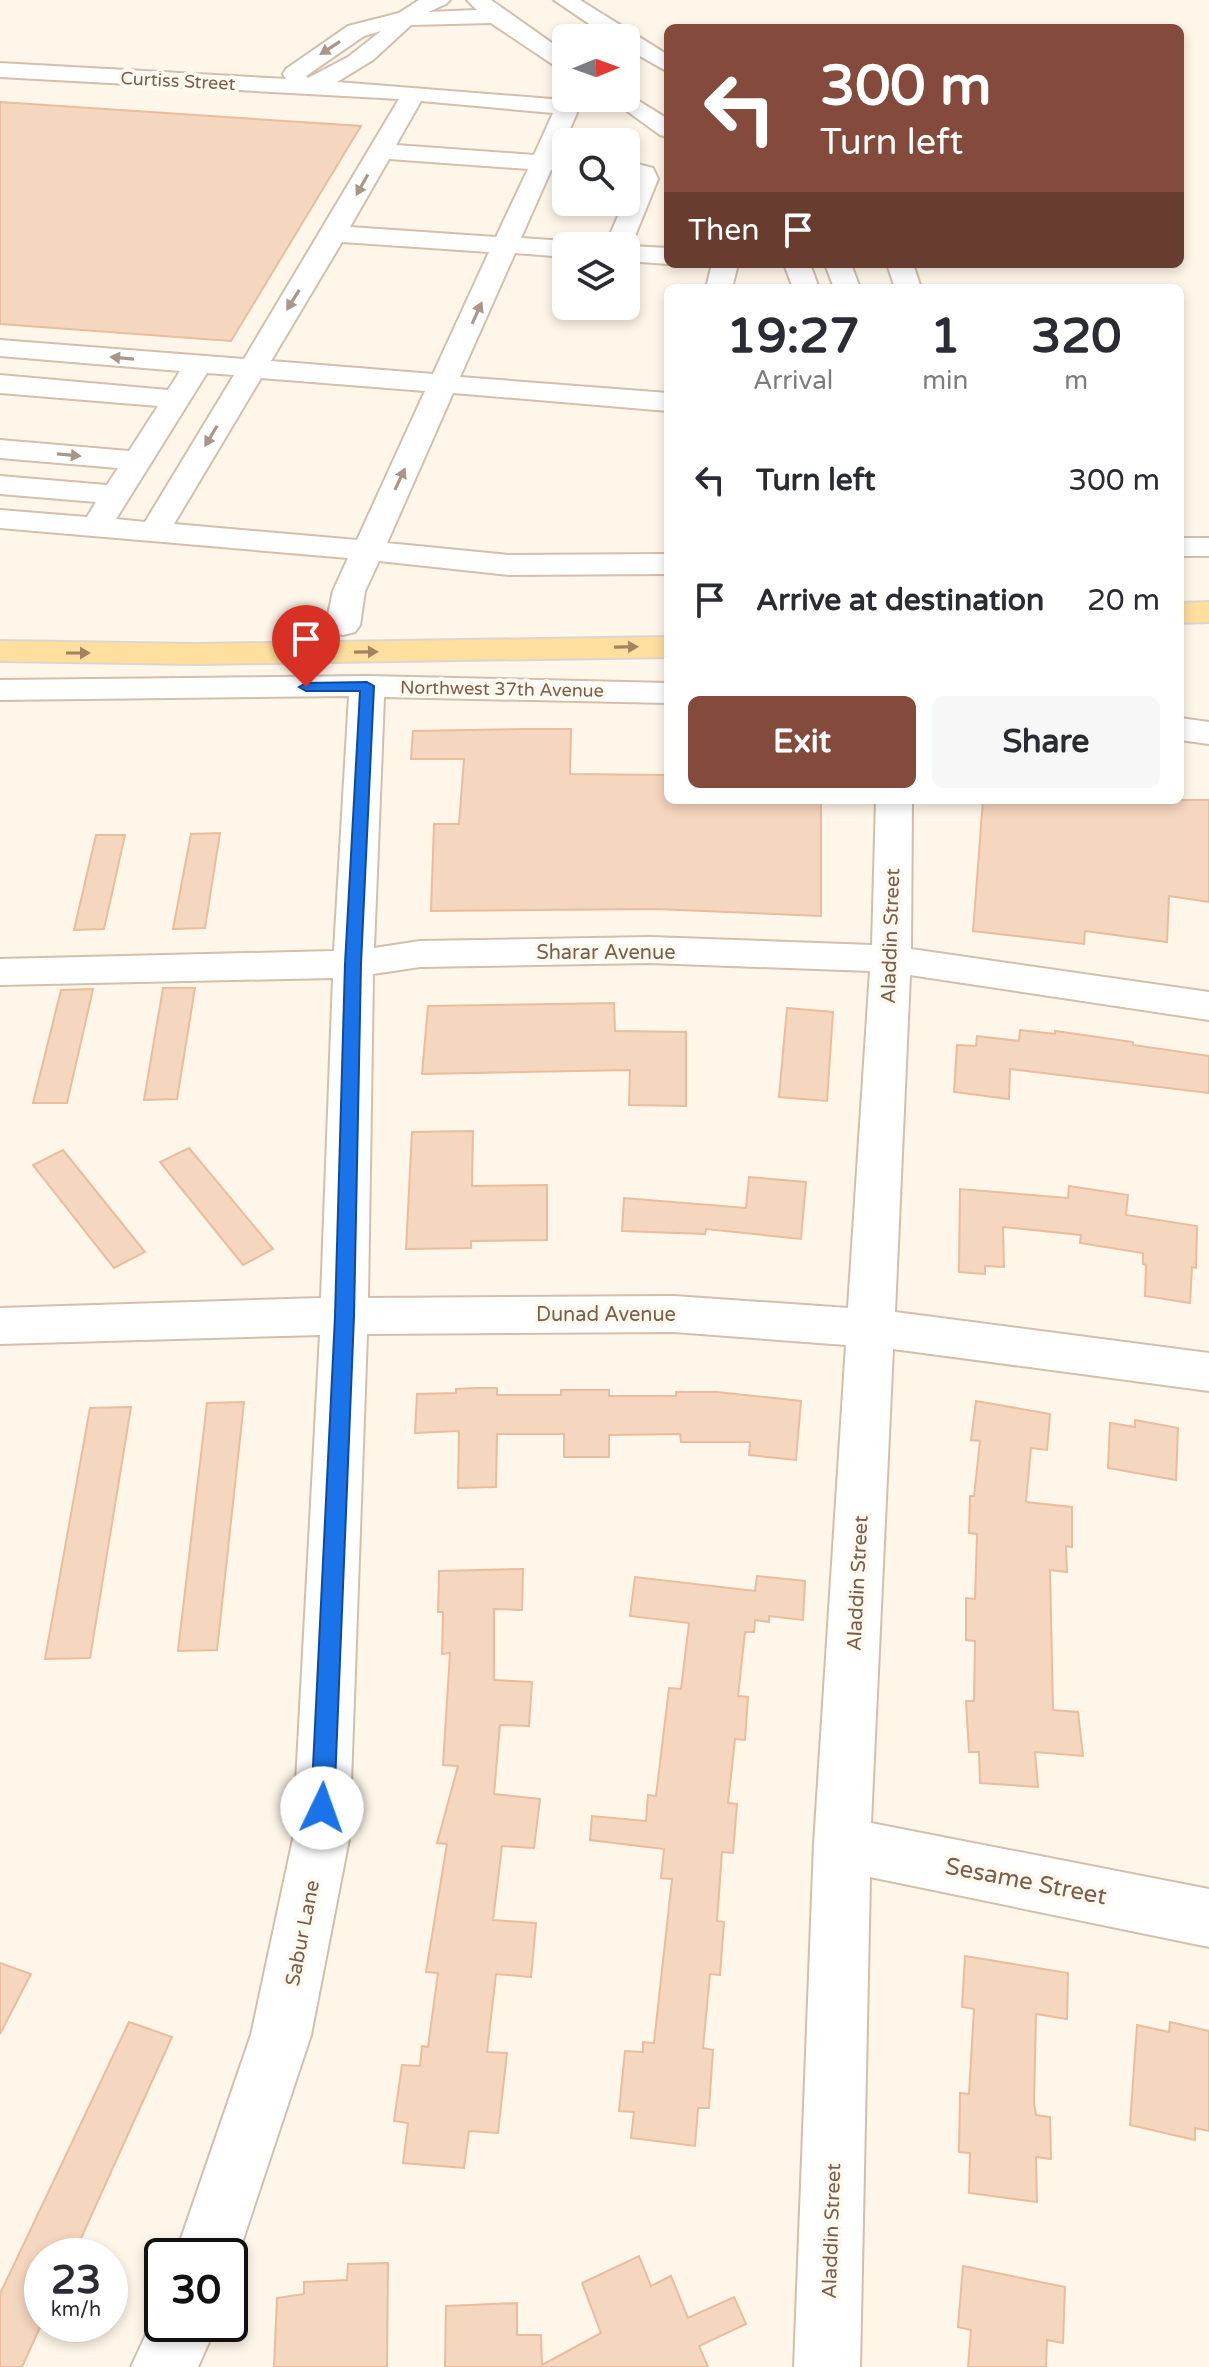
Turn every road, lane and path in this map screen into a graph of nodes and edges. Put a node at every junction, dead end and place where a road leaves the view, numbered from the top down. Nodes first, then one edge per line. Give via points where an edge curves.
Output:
1 (439, 0) edge
2 (478, 0) edge
3 (565, 0) edge
4 (521, 8) dead end
5 (410, 9) edge
6 (496, 16) junction
7 (603, 24) edge
8 (552, 28) edge
9 (640, 47) edge
10 (552, 54) edge
11 (664, 62) edge
12 (0, 70) edge
13 (303, 88) junction
14 (414, 93) junction
15 (640, 111) edge
16 (664, 127) edge
17 (562, 128) edge
18 (381, 151) junction
19 (552, 163) edge
20 (552, 168) edge
21 (640, 172) edge
22 (640, 193) edge
23 (334, 234) junction
24 (507, 246) junction
25 (552, 248) edge
26 (640, 254) edge
27 (664, 256) edge
28 (0, 348) edge
29 (199, 364) junction
30 (251, 369) junction
31 (0, 384) edge
32 (445, 384) junction
33 (177, 399) junction
34 (664, 402) edge
35 (0, 449) edge
36 (138, 461) junction
37 (0, 485) edge
38 (116, 495) junction
39 (0, 519) edge
40 (96, 527) junction
41 (154, 532) junction
42 (1184, 547) edge
43 (1209, 547) edge
44 (368, 550) junction
45 (664, 564) edge
46 (1209, 612) edge
47 (1184, 613) edge
48 (664, 621) edge
49 (0, 624) edge
50 (343, 625) junction
51 (1184, 638) edge
52 (1209, 638) edge
53 (664, 647) edge
54 (0, 651) edge
55 (367, 686) junction
56 (0, 690) edge
57 (664, 693) edge
58 (1184, 730) edge
59 (1209, 733) edge
60 (894, 804) edge
61 (891, 959) junction
62 (353, 964) junction
63 (0, 972) edge
64 (1209, 1006) edge
65 (344, 1316) junction
66 (0, 1326) edge
67 (872, 1328) junction
68 (1209, 1372) edge
69 (842, 1844) junction
70 (1209, 1918) edge
71 (213, 2238) edge
72 (176, 2342) edge
73 (164, 2367) edge
74 (827, 2367) edge

1 - 5 street
2 - 6 street
3 - 7 street
4 - 8 street
5 - 6 street
5 - 13 street via 356,31 312,60 294,74
6 - 10 street
9 - 11 street
12 - 13 street, Curtiss Street
13 - 14 street, Curtiss Street
14 - 17 street, Curtiss Street via 557,104 564,107
14 - 18 street
15 - 16 street
18 - 19 street
18 -> 23 street
20 - 24 street
21 - 22 street via 646,179
23 - 24 street
23 -> 30 street
24 - 25 street
32 -> 24 street
26 - 27 street
29 -> 28 street
29 - 30 street
29 - 33 street
30 - 32 street
30 -> 41 street
31 - 33 street
32 - 34 street
44 -> 32 street
33 - 36 street
35 -> 36 street
36 - 38 street
37 - 38 street
38 - 40 street
39 - 40 street
40 - 41 street
41 - 44 street
42 - 43 street
44 - 45 street via 509,565
44 - 50 street via 349,591
46 - 47 main road
48 - 50 main road
49 - 50 main road
51 - 52 main road
54 -> 53 main road via 197,654
55 - 56 street, Northwest 37th Avenue
55 - 57 street, Northwest 37th Avenue
55 - 62 street, Sabur Lane
58 - 59 street
60 - 61 street, Aladdin Street
61 - 62 street, Sharar Avenue via 650,950 420,954
61 - 64 street, Sharar Avenue
61 - 67 street, Aladdin Street
62 - 63 street, Sharar Avenue
62 - 65 street, Sabur Lane
65 - 66 street, Dunad Avenue
65 - 67 street, Dunad Avenue via 674,1314
65 - 71 street, Sabur Lane via 321,1839 281,2035
67 - 68 street, Dunad Avenue
67 - 69 street, Aladdin Street
69 - 70 street, Sesame Street
69 - 74 street, Aladdin Street
72 - 73 street

